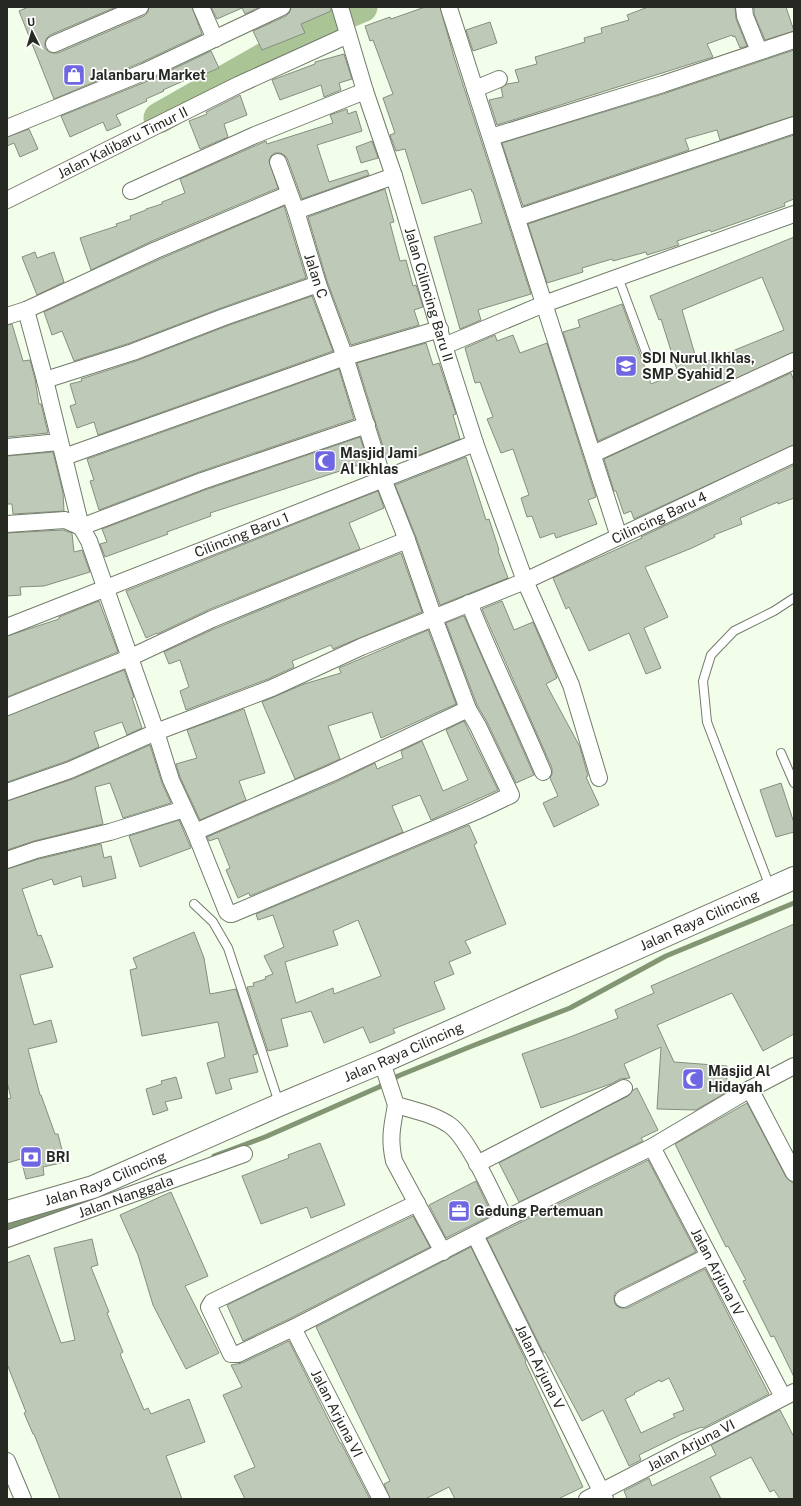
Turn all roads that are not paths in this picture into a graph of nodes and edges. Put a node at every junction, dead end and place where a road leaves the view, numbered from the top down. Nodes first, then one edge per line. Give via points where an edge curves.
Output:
1 (140, 7) edge
2 (201, 7) edge
3 (282, 7) edge
4 (340, 7) edge
5 (744, 7) edge
6 (449, 8) edge
7 (348, 32) junction
8 (215, 39) junction
9 (794, 40) edge
10 (54, 44) dead end
11 (759, 51) junction
12 (499, 79) dead end
13 (475, 89) junction
14 (365, 91) junction
15 (794, 125) edge
16 (7, 128) edge
17 (491, 137) junction
18 (278, 162) dead end
19 (394, 176) junction
20 (132, 191) dead end
21 (289, 194) junction
22 (7, 200) edge
23 (296, 211) junction
24 (794, 214) edge
25 (517, 218) junction
26 (618, 277) junction
27 (318, 284) junction
28 (544, 304) junction
29 (26, 310) junction
30 (7, 316) edge
31 (440, 329) junction
32 (444, 346) junction
33 (647, 355) dead end
34 (345, 357) junction
35 (794, 361) edge
36 (45, 380) junction
37 (367, 425) junction
38 (475, 443) junction
39 (7, 447) edge
40 (62, 449) junction
41 (593, 454) junction
42 (794, 454) edge
43 (383, 479) junction
44 (7, 524) edge
45 (80, 527) junction
46 (619, 537) junction
47 (407, 540) junction
48 (525, 581) junction
49 (105, 590) junction
50 (794, 598) edge
51 (469, 604) junction
52 (434, 618) junction
53 (7, 627) edge
54 (129, 658) junction
55 (7, 708) edge
56 (468, 709) junction
57 (156, 732) junction
58 (781, 753) dead end
59 (543, 772) dead end
60 (600, 778) dead end
61 (794, 783) edge
62 (7, 792) edge
63 (184, 809) junction
64 (194, 832) junction
65 (7, 860) edge
66 (794, 878) edge
67 (771, 888) junction
68 (194, 904) dead end
69 (383, 1066) junction
70 (794, 1066) edge
71 (624, 1088) dead end
72 (750, 1089) junction
73 (394, 1099) junction
74 (279, 1105) junction
75 (652, 1147) junction
76 (244, 1154) dead end
77 (477, 1164) junction
78 (794, 1173) edge
79 (417, 1202) junction
80 (7, 1212) edge
81 (505, 1219) junction
82 (476, 1234) junction
83 (7, 1239) edge
84 (443, 1252) junction
85 (710, 1256) junction
86 (623, 1299) dead end
87 (293, 1328) junction
88 (788, 1394) edge
89 (7, 1460) edge
90 (598, 1497) edge
91 (22, 1499) edge
92 (381, 1499) edge

1 - 10 street
2 - 8 street
3 - 8 street
4 - 7 street, Jalan Cilincing Baru II
5 - 11 street
6 - 13 street
7 - 14 street, Jalan Cilincing Baru II
7 - 22 street, Jalan Kalibaru Timur II
8 - 16 street via 144,72
9 - 11 street
11 - 17 street via 663,84
12 - 13 street
13 - 17 street
14 - 19 street, Jalan Cilincing Baru II
14 - 20 street via 255,135
15 - 25 street
17 - 25 street
18 - 21 street, Jalan C
19 - 23 street
19 - 31 street, Jalan Cilincing Baru II
21 - 23 street, Jalan C
21 - 29 street via 156,250
23 - 27 street, Jalan C
24 - 26 street
25 - 28 street
26 - 28 street
26 - 33 lane
27 - 34 street, Jalan C
27 - 36 street via 133,352
28 - 32 street
28 - 41 street
29 - 30 street
29 - 36 street
31 - 32 street, Jalan Cilincing Baru II
31 - 34 street
32 - 38 street, Jalan Cilincing Baru II
34 - 37 street, Jalan C
34 - 40 street
35 - 41 street
36 - 40 street
37 - 43 street, Jalan C
37 - 45 street via 202,481
38 - 43 street, Cilincing Baru 1
38 - 48 street, Jalan Cilincing Baru II
39 - 40 street
40 - 45 street
41 - 46 street
42 - 46 street, Cilincing Baru 4
43 - 47 street, Jalan C
43 - 49 street, Cilincing Baru 1
44 - 45 street via 65,520
45 - 49 street via 89,541
46 - 48 street, Cilincing Baru 4
47 - 52 street, Jalan C
47 - 54 street via 212,619
48 - 51 street, Cilincing Baru 4
48 - 60 street, Jalan Cilincing Baru II via 571,685
49 - 53 street, Cilincing Baru 1
49 - 54 street
50 - 67 lane via 734,631 711,655 703,681 707,722
51 - 52 street, Cilincing Baru 4
51 - 59 street
52 - 56 street, Jalan C
52 - 57 street, Cilincing Baru 4 via 360,647 272,688
54 - 55 street
54 - 57 street
56 - 64 street via 332,773
56 - 64 street, Jalan C via 511,793 477,811 230,914
57 - 62 street, Cilincing Baru 4 via 70,770
57 - 63 street via 171,780
58 - 61 lane
63 - 64 street
63 - 65 street
66 - 67 street, Jalan Raya Cilincing
67 - 69 street, Jalan Raya Cilincing
68 - 74 lane via 213,922 228,948
69 - 73 street
69 - 74 street, Jalan Raya Cilincing
70 - 72 street
71 - 77 street
72 - 75 street
72 - 78 street
73 - 77 street via 450,1125 464,1141
73 - 79 street via 390,1145 394,1161
74 - 80 street, Jalan Raya Cilincing via 93,1187
75 - 81 street
75 - 85 street, Jalan Arjuna IV
76 - 83 street, Jalan Nanggala
77 - 81 street
79 - 84 street
79 - 87 street via 212,1302 209,1307 231,1354 238,1354
81 - 82 street
82 - 84 street
82 - 90 street, Jalan Arjuna V
84 - 87 street
85 - 86 street
85 - 88 street, Jalan Arjuna IV
87 - 92 street, Jalan Arjuna VI
88 - 90 street, Jalan Arjuna VI
89 - 91 street

